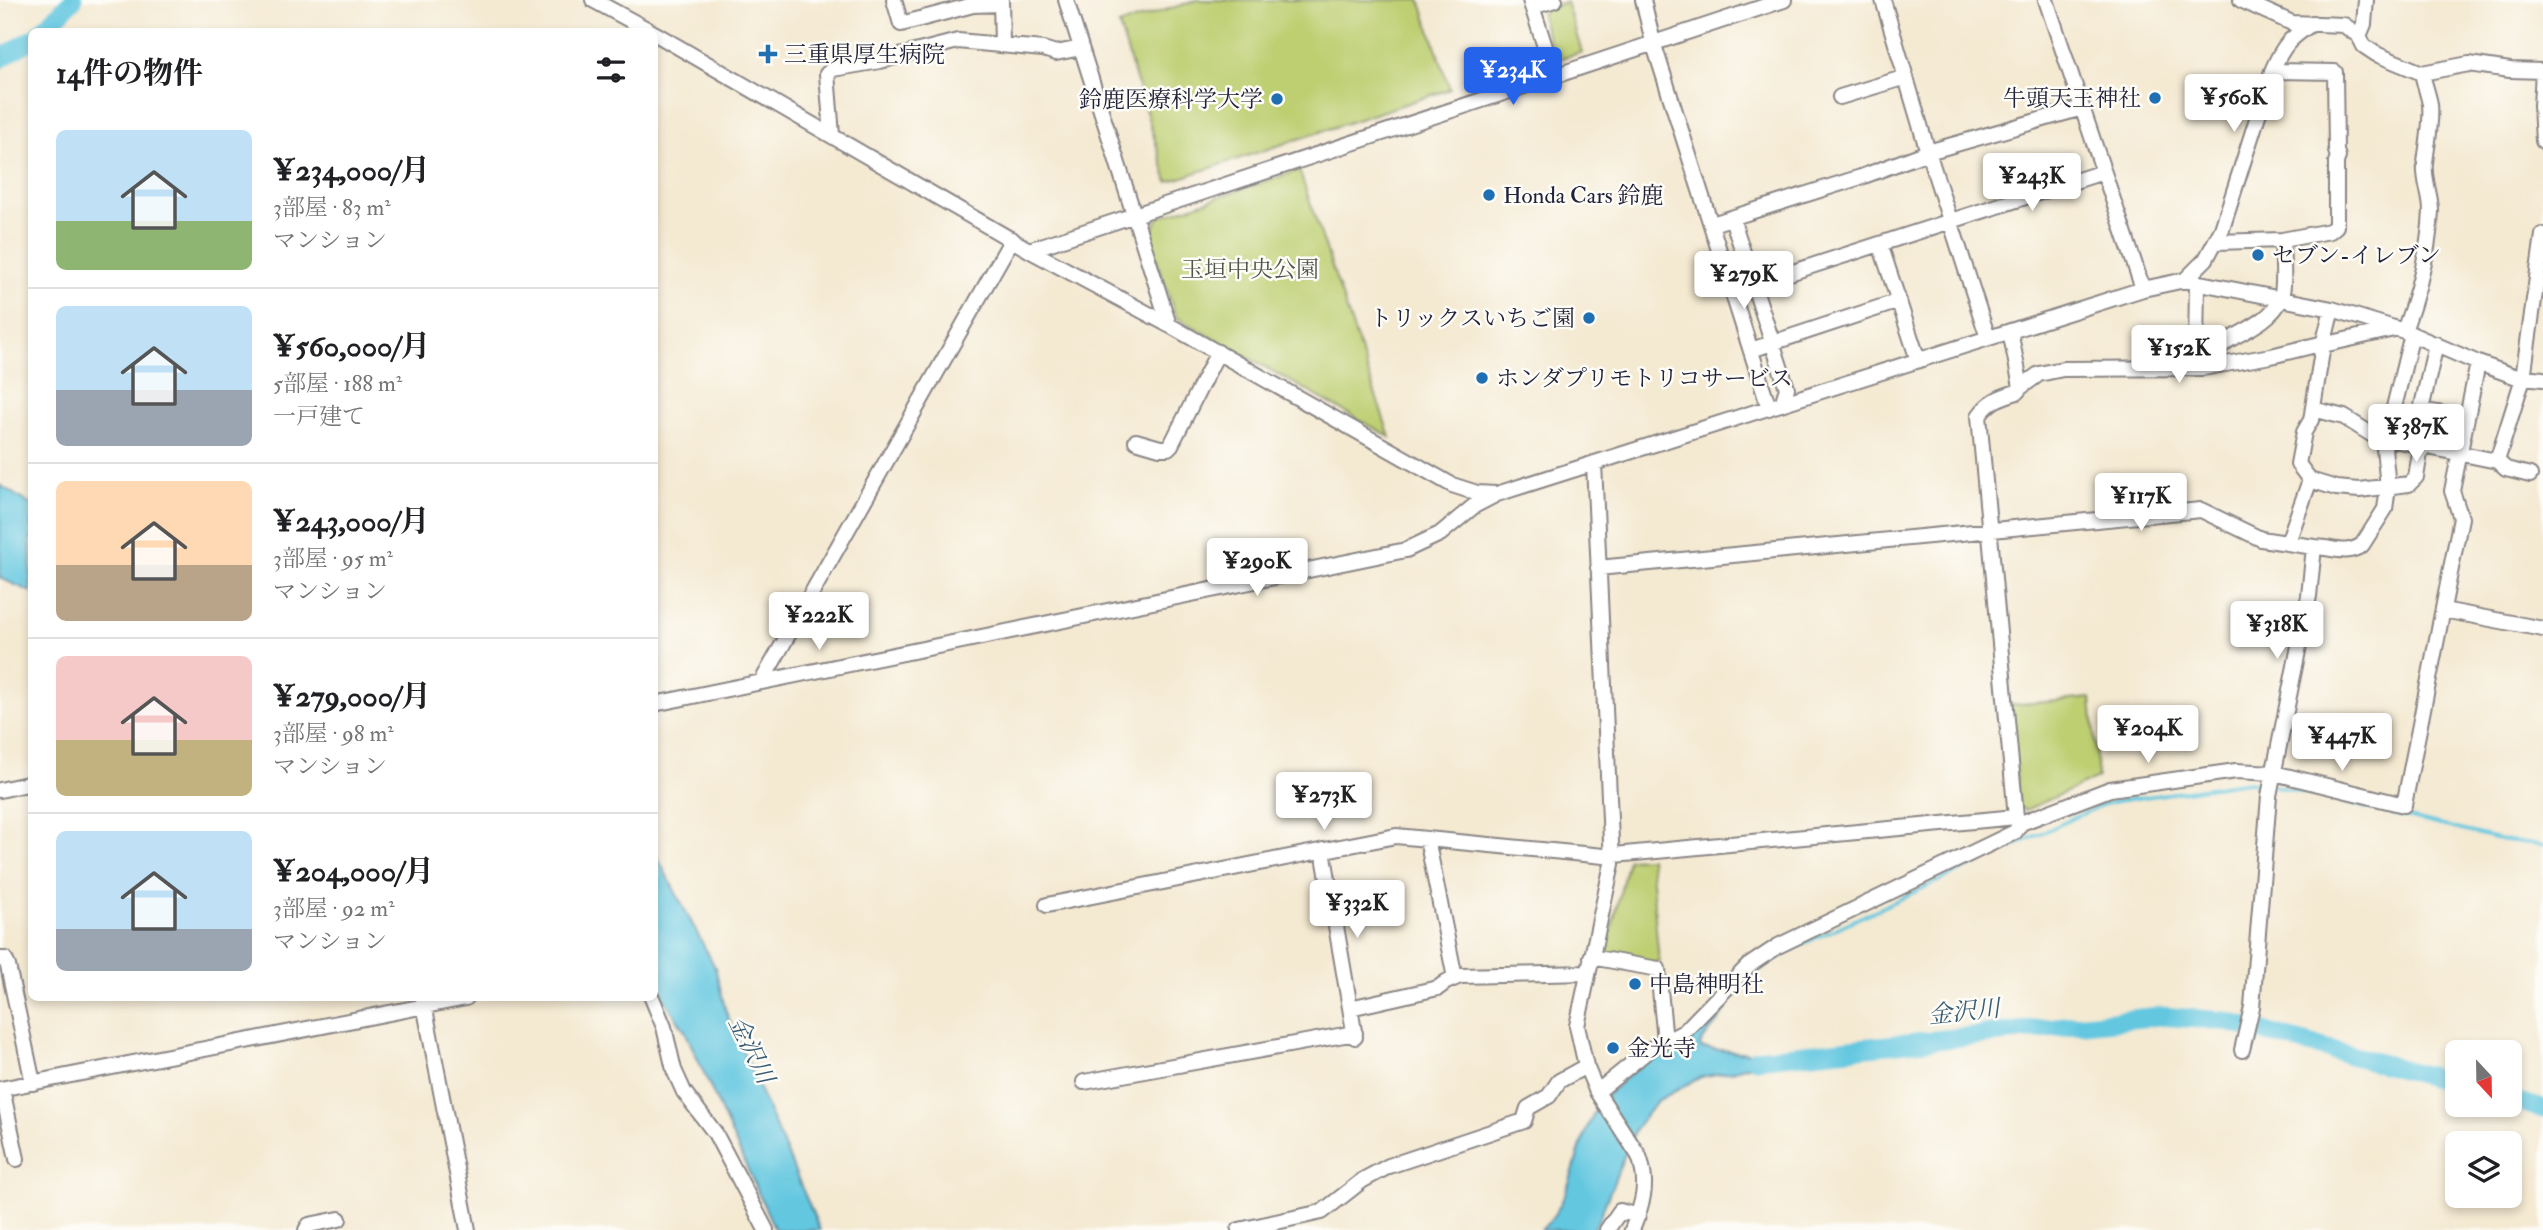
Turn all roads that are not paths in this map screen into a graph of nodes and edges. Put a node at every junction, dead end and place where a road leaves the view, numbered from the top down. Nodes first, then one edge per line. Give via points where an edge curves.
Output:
1 (593, 0) edge
2 (894, 0) edge
3 (1066, 0) edge
4 (1555, 0) edge
5 (1643, 0) edge
6 (1784, 0) edge
7 (1883, 0) edge
8 (2046, 0) edge
9 (2241, 0) edge
10 (2366, 0) edge
11 (1001, 2) edge
12 (1531, 4) edge
13 (1750, 5) edge
14 (2313, 23) junction
15 (646, 28) edge
16 (658, 35) edge
17 (2359, 37) junction
18 (1653, 42) junction
19 (1002, 44) junction
20 (1081, 48) junction
21 (2272, 71) junction
22 (2422, 73) junction
23 (1554, 75) junction
24 (1906, 77) junction
25 (1840, 97) dead end
26 (2082, 108) junction
27 (832, 135) junction
28 (2543, 141) edge
29 (1928, 152) junction
30 (2103, 172) junction
31 (1135, 216) junction
32 (1732, 218) junction
33 (1951, 221) junction
34 (1713, 224) junction
35 (2543, 235) edge
36 (1012, 239) junction
37 (2282, 240) junction
38 (2216, 242) junction
39 (1880, 244) junction
40 (1030, 250) junction
41 (2191, 281) junction
42 (1754, 284) junction
43 (2143, 289) junction
44 (1734, 291) junction
45 (2538, 291) edge
46 (2281, 298) junction
47 (1899, 301) junction
48 (2332, 309) junction
49 (1169, 325) junction
50 (2010, 331) junction
51 (2404, 331) junction
52 (1988, 338) junction
53 (1772, 343) junction
54 (2324, 344) junction
55 (2436, 344) junction
56 (1751, 350) junction
57 (1218, 352) junction
58 (1918, 360) junction
59 (2478, 363) junction
60 (2203, 364) junction
61 (2523, 378) junction
62 (2543, 379) edge
63 (2021, 387) junction
64 (1776, 406) junction
65 (2313, 410) junction
66 (2466, 418) junction
67 (2386, 440) junction
68 (1136, 441) dead end
69 (2421, 447) junction
70 (2459, 454) junction
71 (2497, 460) junction
72 (1594, 463) junction
73 (2530, 475) dead end
74 (2310, 480) junction
75 (2388, 487) junction
76 (1497, 494) junction
77 (1989, 530) junction
78 (2288, 542) junction
79 (2314, 547) junction
80 (1598, 568) junction
81 (2443, 610) junction
82 (2543, 629) edge
83 (762, 681) junction
84 (658, 703) edge
85 (2274, 774) junction
86 (28, 784) edge
87 (0, 790) edge
88 (2019, 820) junction
89 (1427, 839) junction
90 (1324, 850) junction
91 (1612, 855) junction
92 (1047, 905) dead end
93 (1591, 957) junction
94 (0, 959) edge
95 (1587, 973) junction
96 (1455, 978) junction
97 (653, 1001) edge
98 (423, 1002) edge
99 (1350, 1008) junction
100 (1665, 1041) junction
101 (2242, 1050) dead end
102 (1586, 1066) junction
103 (1084, 1082) dead end
104 (33, 1083) junction
105 (1, 1089) edge
106 (1597, 1092) junction
107 (17, 1159) dead end
108 (1638, 1216) junction
109 (340, 1219) dead end
110 (306, 1230) edge
111 (468, 1230) edge
112 (766, 1230) edge
113 (1239, 1230) edge
114 (1607, 1230) edge
115 (1632, 1230) edge

1 - 15 street
2 - 11 street via 901,24
3 - 20 street
4 - 12 street
5 - 18 street
6 - 13 street
7 - 24 street
8 - 26 street
9 - 14 street via 2292,23
10 - 17 street
11 - 19 street
12 - 23 street
13 - 18 street
14 - 17 street via 2344,25
14 - 21 street via 2290,37
16 - 27 street
17 - 22 street via 2376,54
18 - 23 street
18 - 34 street
19 - 20 street via 1056,53
19 - 27 street via 958,41 833,69 827,74
20 - 31 street
21 - 37 street via 2335,72 2336,226
21 - 38 street
22 - 28 street via 2469,64 2543,71
22 - 51 street via 2430,105 2425,163 2431,206 2415,303
23 - 31 street
24 - 25 street
24 - 29 street
26 - 29 street
26 - 30 street
27 - 36 street
29 - 32 street
29 - 33 street
30 - 33 street
30 - 43 street
31 - 40 street
31 - 49 street
32 - 34 street
32 - 42 street
33 - 39 street
33 - 52 street
34 - 44 street
35 - 45 street
36 - 40 street
36 - 83 street
37 - 38 street
37 - 46 street
38 - 41 street
39 - 42 street
39 - 47 street
40 - 49 street
41 - 43 street
41 - 46 street
41 - 60 street via 2196,352
42 - 44 street
42 - 53 street
43 - 50 street
44 - 56 street
45 - 61 street
46 - 48 street
46 - 60 street via 2266,316 2223,344
47 - 53 street
47 - 58 street
48 - 51 street
48 - 54 street
49 - 57 street
50 - 52 street
50 - 63 street
51 - 54 street
51 - 55 street
51 - 67 street
52 - 58 street
53 - 56 street
53 - 64 street via 1787,388
54 - 60 street
54 - 65 street
55 - 59 street
55 - 66 street via 2421,410
56 - 64 street
57 - 68 street via 1171,445 1160,448
57 - 76 street via 1452,485
58 - 64 street
59 - 61 street
59 - 66 street
60 - 63 street via 2063,369 2039,374
61 - 62 street
61 - 71 street
63 - 77 street via 1997,398 1979,416
64 - 72 street
65 - 67 street via 2344,417 2364,432
65 - 74 street via 2298,464
66 - 70 street
67 - 69 street
67 - 75 street
69 - 70 street
69 - 75 street via 2416,477 2409,484
70 - 71 street
70 - 81 street via 2452,491 2462,517
71 - 73 street via 2506,469
72 - 76 street
72 - 80 street
74 - 75 street via 2336,488
74 - 78 street
75 - 79 street via 2385,509 2362,545 2346,552
76 - 83 street via 1440,534 1406,550
77 - 78 street via 2201,510 2261,539
77 - 80 street
77 - 88 street
78 - 79 street
79 - 85 street via 2309,596
80 - 91 street
81 - 82 street
81 - 85 street via 2404,805
83 - 84 street
85 - 88 street via 2236,771 2126,785
85 - 101 street via 2251,1011
86 - 87 street
88 - 91 street
88 - 100 street via 2015,832 1778,946 1748,966 1694,1024
89 - 90 street via 1396,836
89 - 91 street
89 - 96 street
90 - 92 street
90 - 99 street
91 - 93 street
93 - 95 street
93 - 100 street via 1658,969
94 - 104 street via 8,966
95 - 96 street
95 - 102 street via 1577,1026
96 - 99 street via 1438,988
97 - 112 street via 684,1092 715,1133
98 - 104 street
98 - 111 street
99 - 103 street via 1355,1035
100 - 106 street
102 - 106 street
102 - 113 street via 1559,1081 1549,1096 1528,1108 1524,1121 1389,1166 1322,1212
104 - 105 street
105 - 107 street
106 - 108 street via 1642,1165 1646,1183
108 - 114 street via 1620,1211
108 - 115 street
109 - 110 street via 309,1225

